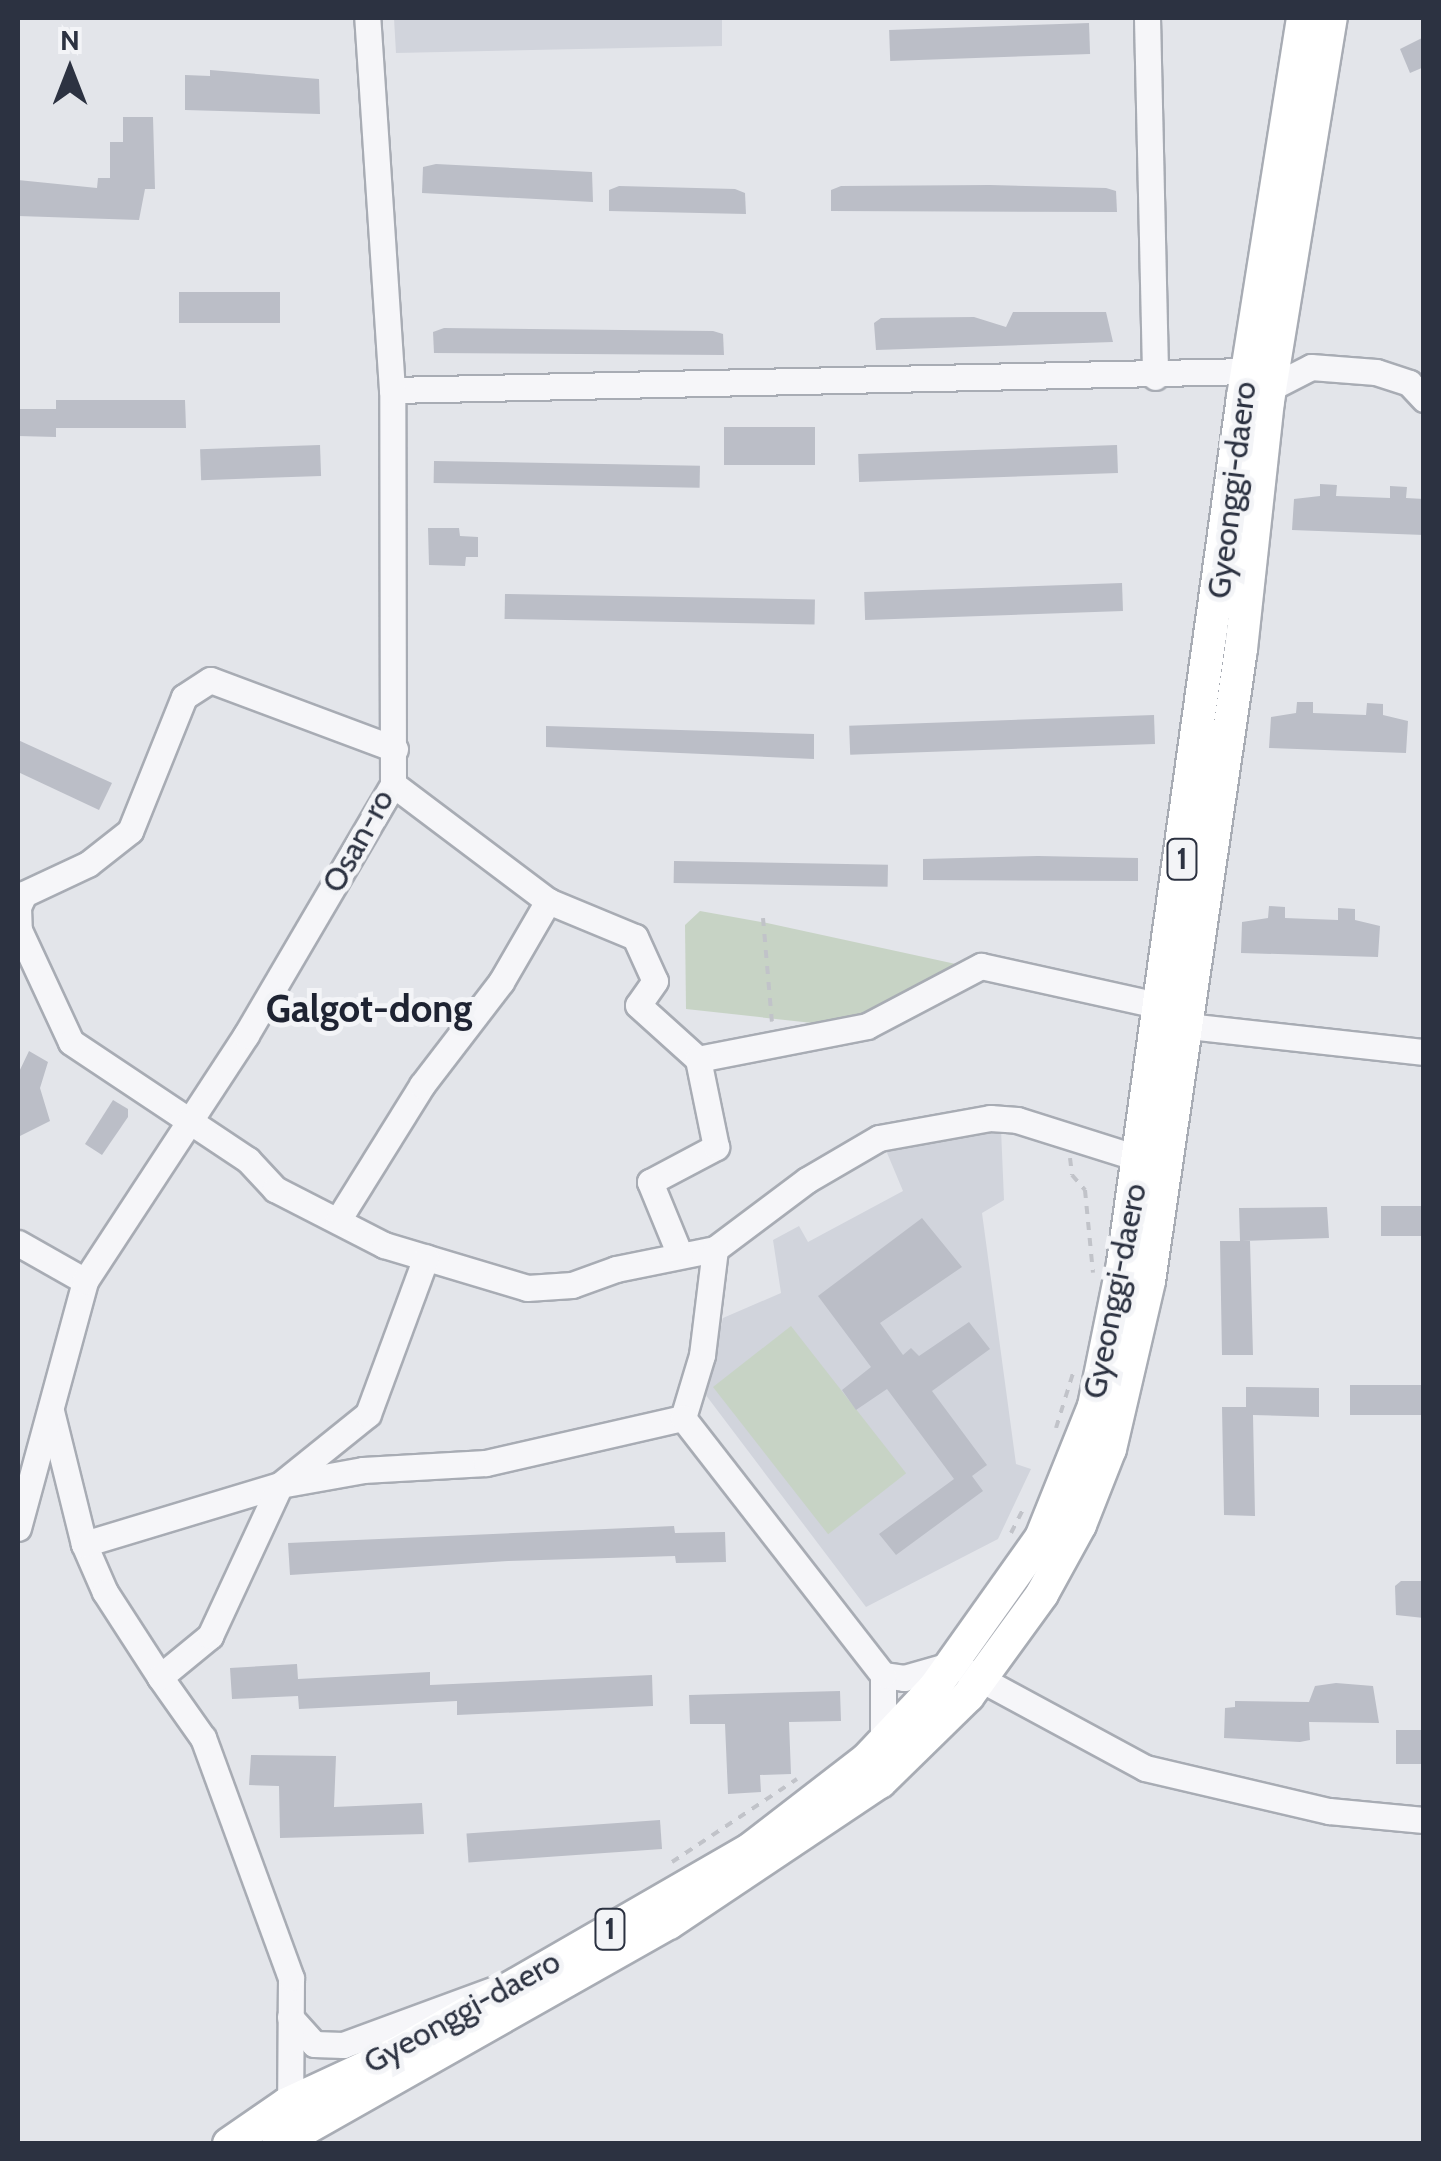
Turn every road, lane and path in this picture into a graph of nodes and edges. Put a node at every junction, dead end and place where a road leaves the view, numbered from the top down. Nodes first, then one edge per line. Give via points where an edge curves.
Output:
1 (367, 18) edge
2 (1147, 18) edge
3 (1303, 18) edge
4 (1331, 18) edge
5 (1280, 326) junction
6 (1310, 367) junction
7 (1155, 377) junction
8 (1259, 380) junction
9 (392, 390) junction
10 (1424, 399) edge
11 (395, 749) junction
12 (393, 784) junction
13 (548, 901) junction
14 (763, 918) dead end
15 (1162, 1006) junction
16 (1188, 1026) junction
17 (774, 1047) junction
18 (1424, 1052) edge
19 (698, 1058) junction
20 (190, 1119) junction
21 (1175, 1123) junction
22 (1068, 1148) dead end
23 (1141, 1149) junction
24 (338, 1220) junction
25 (18, 1243) edge
26 (715, 1248) junction
27 (680, 1255) junction
28 (426, 1257) junction
29 (85, 1281) junction
30 (1092, 1285) dead end
31 (1078, 1358) dead end
32 (50, 1410) junction
33 (683, 1418) junction
34 (1054, 1439) dead end
35 (280, 1485) junction
36 (1026, 1503) dead end
37 (18, 1528) edge
38 (1010, 1535) dead end
39 (84, 1544) junction
40 (968, 1670) junction
41 (883, 1676) junction
42 (160, 1677) junction
43 (883, 1742) junction
44 (804, 1774) dead end
45 (1424, 1820) edge
46 (660, 1871) dead end
47 (514, 1984) junction
48 (290, 2017) junction
49 (289, 2129) edge
50 (230, 2144) edge

1 - 9 street, Osan-ro
2 - 7 street
3 - 8 main road, Gyeonggi-daero / 1
4 - 5 main road, Gyeonggi-daero / 1
5 - 6 street
5 - 8 main road, Gyeonggi-daero / 1
6 - 8 street
6 - 10 street via 1376,372 1408,383
7 - 8 street
7 - 9 street
8 - 15 main road, Gyeonggi-daero / 1
8 - 16 main road, Gyeonggi-daero / 1
9 - 11 street, Osan-ro
11 - 12 street, Osan-ro
11 - 20 street via 210,680 184,696 130,832 88,864 24,894 19,930 71,1042
12 - 13 street
12 - 20 street, Osan-ro
13 - 19 street via 635,937 655,982 638,1004
13 - 24 street via 501,982 422,1085
14 - 17 path
15 - 16 street
15 - 17 street via 981,966 868,1026
15 - 23 main road, Gyeonggi-daero / 1
16 - 18 street
16 - 21 main road, Gyeonggi-daero / 1
17 - 19 street
19 - 27 street via 716,1146 650,1182
20 - 24 street via 248,1160 274,1189
20 - 29 street, Osan-ro
21 - 23 street
21 - 40 main road, Gyeonggi-daero / 1 via 1149,1281 1110,1448 1080,1525 1042,1594
22 - 30 path via 1072,1174 1085,1190
23 - 26 street via 1128,1155 990,1118 880,1138 807,1180
23 - 40 main road, Gyeonggi-daero / 1 via 1094,1406 1040,1538
24 - 28 street via 384,1246
25 - 29 street
26 - 27 street
26 - 33 street via 702,1355
27 - 28 street via 572,1286 527,1288
28 - 35 street via 368,1414
29 - 32 street, Osan-ro
31 - 34 path
32 - 37 street, Osan-ro
32 - 39 street
33 - 35 street via 486,1463 363,1470
33 - 41 street
35 - 39 street
35 - 42 street via 210,1636
36 - 38 path
39 - 42 street
40 - 41 street
40 - 43 main road, Gyeonggi-daero / 1
40 - 45 street via 1146,1768 1310,1807
40 - 49 main road, Gyeonggi-daero / 1 via 880,1782 819,1827 669,1924
41 - 43 street
42 - 48 street via 203,1738 240,1832 291,1978
43 - 47 main road, Gyeonggi-daero / 1 via 752,1848
44 - 46 path
47 - 48 street via 462,1997 343,2045 314,2044
47 - 49 main road, Gyeonggi-daero / 1 via 399,2052
48 - 49 street
49 - 50 main road, Gyeonggi-daero / 1

